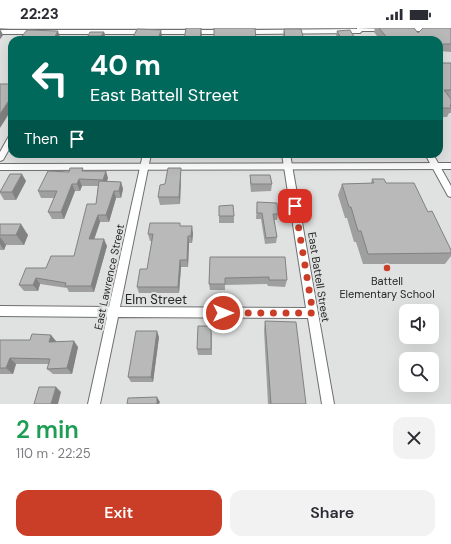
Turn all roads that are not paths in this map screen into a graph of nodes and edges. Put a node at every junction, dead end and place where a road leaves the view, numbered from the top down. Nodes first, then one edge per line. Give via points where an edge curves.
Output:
1 (451, 29) edge
2 (77, 30) edge
3 (173, 30) edge
4 (266, 30) edge
5 (360, 31) edge
6 (0, 32) edge
7 (8, 145) edge
8 (0, 158) edge
9 (145, 158) edge
10 (287, 158) edge
11 (431, 158) edge
12 (436, 166) junction
13 (451, 166) edge
14 (0, 167) edge
15 (144, 167) junction
16 (288, 167) junction
17 (451, 194) edge
18 (0, 311) edge
19 (114, 312) junction
20 (313, 313) junction
21 (94, 404) edge
22 (328, 404) edge

1 - 5 street
2 - 3 street
2 - 6 street
3 - 4 street
4 - 5 street
7 - 8 street
9 - 15 street, East Lawrence Street
10 - 16 street, East Battell Street
11 - 12 street
12 - 13 street
12 - 16 street
12 - 17 street
14 - 15 street
15 - 16 street
15 - 19 street, East Lawrence Street
16 - 20 street, East Battell Street
18 - 19 street, Elm Street
19 - 20 street, Elm Street
19 - 21 street, East Lawrence Street
20 - 22 street, East Battell Street

